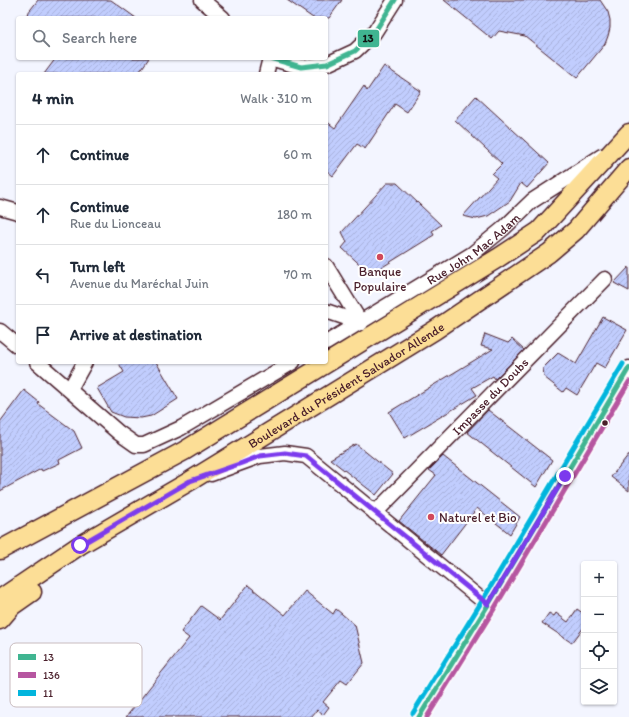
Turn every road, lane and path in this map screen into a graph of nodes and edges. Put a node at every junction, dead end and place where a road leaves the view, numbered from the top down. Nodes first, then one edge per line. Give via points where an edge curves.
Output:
1 (202, 0) edge
2 (395, 0) edge
3 (221, 16) edge
4 (270, 60) edge
5 (277, 60) edge
6 (266, 72) edge
7 (629, 133) edge
8 (615, 148) junction
9 (629, 168) edge
10 (0, 207) edge
11 (16, 211) edge
12 (328, 269) edge
13 (605, 279) dead end
14 (328, 312) edge
15 (361, 323) junction
16 (0, 331) edge
17 (328, 342) edge
18 (16, 344) edge
19 (328, 362) edge
20 (39, 364) edge
21 (85, 364) edge
22 (290, 364) edge
23 (325, 364) edge
24 (629, 368) edge
25 (70, 389) junction
26 (190, 481) junction
27 (375, 513) junction
28 (80, 545) junction
29 (0, 550) edge
30 (0, 599) edge
31 (488, 604) junction
32 (0, 620) edge
33 (419, 717) edge

1 - 3 street
2 - 5 street via 374,33 355,51 327,64 301,67
4 - 6 street
7 - 8 main road, Boulevard du Président Salvador Allende
8 - 15 street, Rue John Mac Adam via 532,201 472,254
8 - 19 main road, Boulevard du Président Salvador Allende via 539,231
9 - 26 main road, Boulevard du Président Salvador Allende via 576,230 549,253 435,330
10 - 11 street
12 - 15 street
13 - 27 street, Impasse du Doubs
14 - 15 street
15 - 17 street, Rue John Mac Adam
16 - 18 street
20 - 25 street
21 - 25 street
22 - 25 street via 181,428 144,445 136,445 119,433
23 - 29 main road, Boulevard du Président Salvador Allende via 184,451
24 - 31 street
26 - 27 street via 260,456 285,453 306,456
26 - 28 main road, Boulevard du Président Salvador Allende
27 - 31 street
28 - 30 main road, Boulevard du Président Salvador Allende
28 - 32 main road via 59,572 12,606
31 - 33 street

